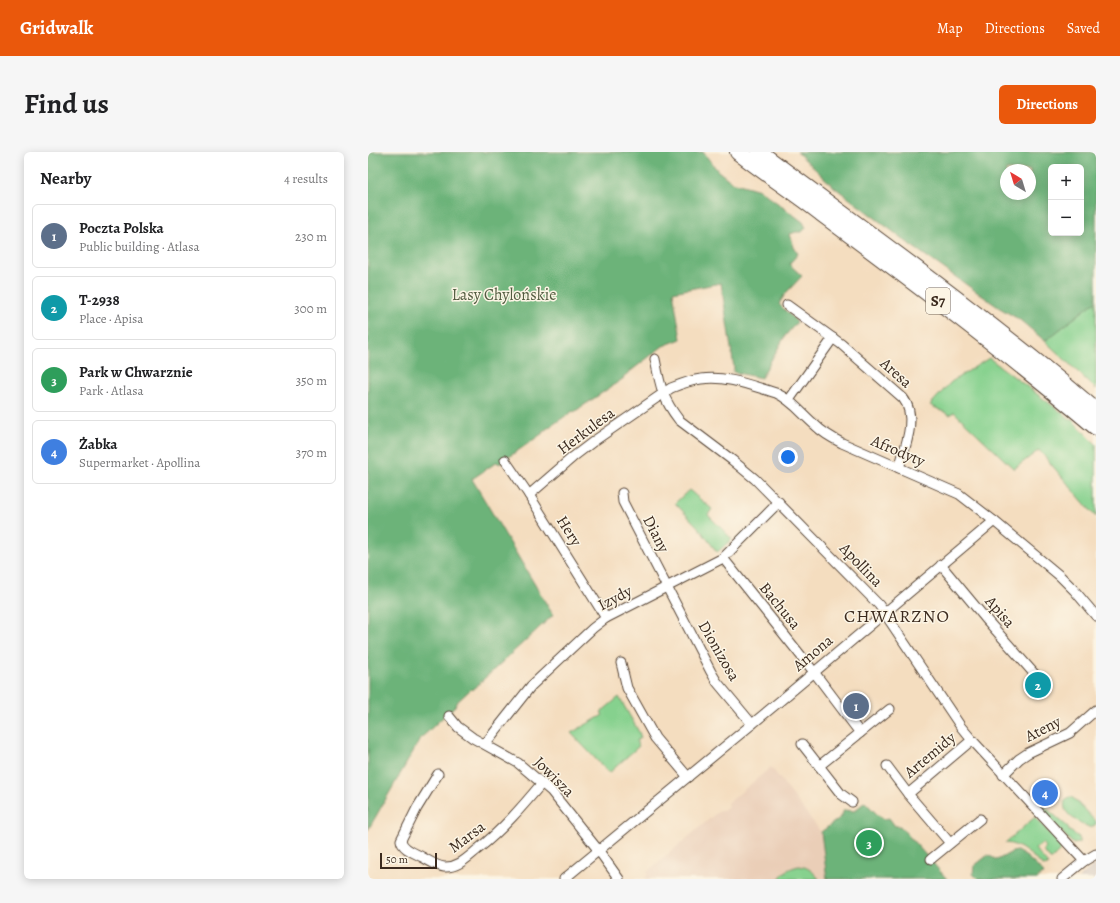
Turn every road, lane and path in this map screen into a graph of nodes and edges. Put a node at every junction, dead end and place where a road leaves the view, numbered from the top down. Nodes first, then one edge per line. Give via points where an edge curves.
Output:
1 (738, 152) edge
2 (759, 152) edge
3 (778, 174) junction
4 (787, 305) dead end
5 (833, 338) junction
6 (655, 359) dead end
7 (663, 394) junction
8 (789, 400) junction
9 (1096, 411) edge
10 (1096, 427) edge
11 (505, 460) dead end
12 (899, 468) junction
13 (622, 493) dead end
14 (529, 495) junction
15 (779, 502) junction
16 (994, 521) junction
17 (723, 558) junction
18 (941, 565) junction
19 (667, 588) junction
20 (884, 613) junction
21 (1096, 616) edge
22 (606, 618) junction
23 (621, 663) dead end
24 (814, 672) junction
25 (1038, 678) dead end
26 (890, 709) dead end
27 (1096, 710) edge
28 (449, 716) dead end
29 (752, 724) junction
30 (860, 733) junction
31 (972, 740) junction
32 (485, 744) junction
33 (802, 744) dead end
34 (819, 766) junction
35 (886, 766) dead end
36 (438, 774) dead end
37 (1003, 775) junction
38 (688, 777) junction
39 (542, 783) junction
40 (908, 794) junction
41 (852, 802) dead end
42 (980, 819) dead end
43 (950, 843) junction
44 (1096, 847) edge
45 (599, 851) junction
46 (1096, 854) edge
47 (931, 859) dead end
48 (1084, 861) junction
49 (564, 879) edge
50 (619, 879) edge
51 (1062, 879) edge

1 - 3 highway, S7
2 - 3 highway, S7
3 - 9 highway, S7 via 900,256
3 - 10 highway, S7 via 819,212 938,301
4 - 5 street, Aresa
5 - 8 street
5 - 12 street, Aresa via 906,402 911,419
6 - 7 street, Apollina
7 - 8 street, Afrodyty via 683,384 714,378 776,393
7 - 14 street, Herkulesa via 594,441
7 - 15 street, Apollina via 678,420 732,460
8 - 12 street, Afrodyty via 815,426 832,438
11 - 14 street, Hery
12 - 16 street, Afrodyty via 959,494
13 - 19 street, Diany via 623,502
14 - 22 street, Hery
15 - 17 street, Izydy
15 - 20 street, Apollina
16 - 18 street, Amona
16 - 21 street, Afrodyty via 1060,576
17 - 19 street, Izydy
17 - 24 street, Bachusa
18 - 20 street, Amona
18 - 25 street, Apisa
19 - 22 street, Izydy
19 - 29 street, Dionizosa via 717,682
20 - 24 street, Amona
20 - 31 street, Apollina
22 - 32 street, Izydy via 531,686
23 - 38 street via 627,688 655,738
24 - 29 street, Amona
24 - 30 street, Bachusa
26 - 30 street
27 - 37 street, Ateny via 1070,734 1028,753
28 - 32 street, Jowisza via 458,727
29 - 38 street, Amona
30 - 34 street
31 - 37 street, Apollina
31 - 40 street, Artemidy
32 - 39 street, Jowisza via 518,763
33 - 34 street
34 - 41 street via 840,794
35 - 40 street, Artemidy
36 - 39 street, Marsa via 401,840 408,849 443,867 457,865 494,836
37 - 48 street, Apollina
38 - 45 street, Amona
39 - 45 street, Jowisza
40 - 43 street, Artemidy
42 - 43 street
43 - 47 street
44 - 48 street
45 - 49 street, Amona
45 - 50 street, Jowisza
46 - 48 street
48 - 51 street

